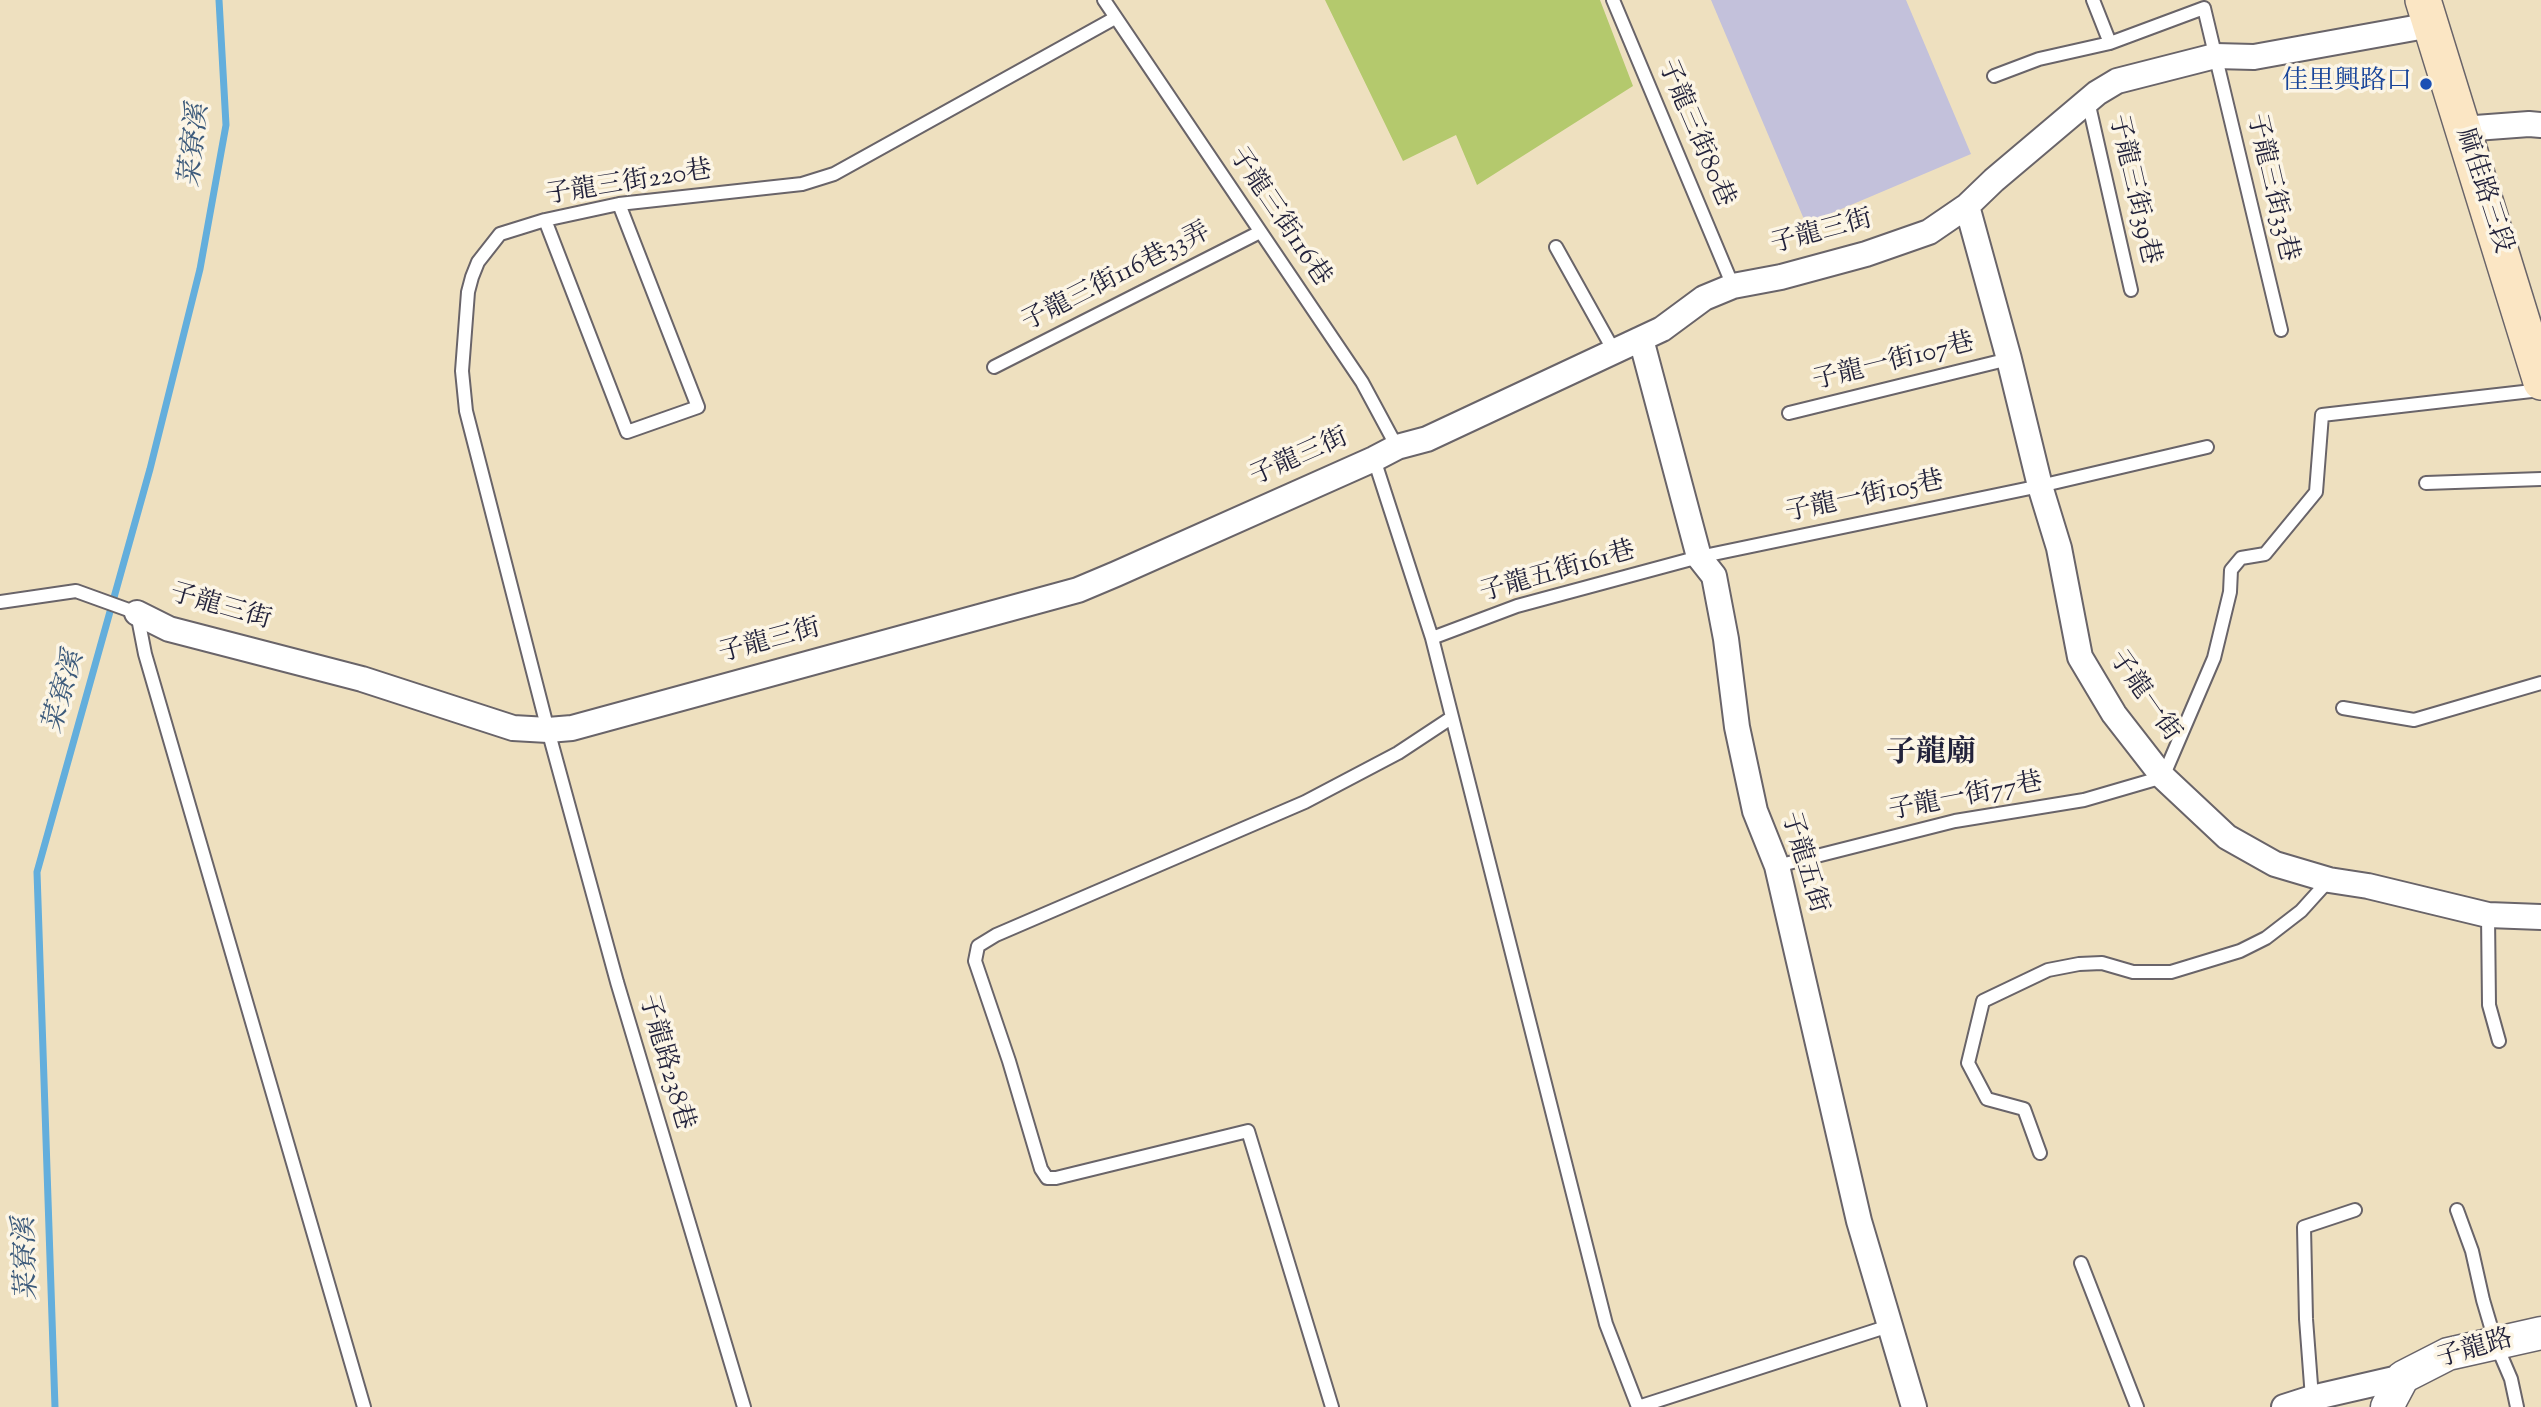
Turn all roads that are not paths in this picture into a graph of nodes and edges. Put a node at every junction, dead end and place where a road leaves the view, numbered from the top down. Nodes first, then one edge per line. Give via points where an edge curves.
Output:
1 (1104, 0) edge
2 (1613, 0) edge
3 (2093, 0) edge
4 (2427, 13) edge
5 (1115, 18) junction
6 (2109, 43) junction
7 (2215, 56) junction
8 (1994, 76) dead end
9 (2088, 101) junction
10 (2541, 125) edge
11 (2462, 129) junction
12 (619, 204) junction
13 (1967, 206) junction
14 (545, 220) junction
15 (1260, 232) junction
16 (1556, 247) dead end
17 (1733, 286) junction
18 (2131, 290) dead end
19 (2281, 330) dead end
20 (1641, 339) junction
21 (1614, 351) junction
22 (2009, 359) junction
23 (994, 367) dead end
24 (2541, 382) edge
25 (2541, 390) edge
26 (1789, 413) dead end
27 (1396, 447) junction
28 (2207, 447) dead end
29 (1374, 459) junction
30 (2541, 479) edge
31 (2426, 483) dead end
32 (2040, 486) junction
33 (1699, 557) junction
34 (0, 601) edge
35 (137, 613) junction
36 (1432, 638) junction
37 (2541, 683) edge
38 (2343, 708) dead end
39 (1451, 718) junction
40 (548, 730) junction
41 (2163, 777) junction
42 (1777, 866) junction
43 (2329, 880) junction
44 (2488, 915) junction
45 (2541, 917) edge
46 (2499, 1041) dead end
47 (2040, 1153) dead end
48 (2356, 1210) dead end
49 (2457, 1210) dead end
50 (2081, 1264) dead end
51 (1889, 1325) junction
52 (2541, 1333) edge
53 (2496, 1343) junction
54 (2403, 1377) junction
55 (2312, 1398) junction
56 (364, 1407) edge
57 (744, 1407) edge
58 (1332, 1407) edge
59 (1638, 1407) edge
60 (1914, 1407) edge
61 (2137, 1407) edge
62 (2284, 1407) edge
63 (2387, 1407) edge
64 (2517, 1407) edge

1 - 5 lane, 子龍三街116巷
2 - 17 lane, 子龍三街80巷
3 - 6 lane
4 - 7 street, 子龍三街 via 2254,57
4 - 11 main road, 麻佳路三段
5 - 12 lane, 子龍三街220巷 via 834,174 785,186
5 - 15 lane, 子龍三街116巷
6 - 7 lane, 子龍三街33巷 via 2204,8
6 - 8 lane via 2039,59
7 - 9 street, 子龍三街 via 2117,81
7 - 19 lane, 子龍三街33巷
9 - 13 street, 子龍三街
9 - 18 lane, 子龍三街39巷
10 - 11 street
11 - 24 main road, 麻佳路三段
12 - 14 lane, 子龍三街220巷
12 - 14 lane via 698,407 627,432
13 - 17 street, 子龍三街 via 1930,232 1900,243
13 - 22 street, 子龍一街
14 - 40 lane, 子龍三街220巷 via 500,234 478,262 468,292 462,371 466,411
15 - 23 lane, 子龍三街116巷33弄
15 - 27 lane, 子龍三街116巷 via 1362,382
16 - 21 lane
17 - 20 street, 子龍三街 via 1704,298
20 - 21 street, 子龍三街
20 - 33 street, 子龍五街
21 - 27 street, 子龍三街 via 1427,439
22 - 26 lane, 子龍一街107巷
22 - 32 street, 子龍一街
25 - 41 lane via 2322,415 2315,492 2265,554 2241,558 2231,570 2214,658
27 - 29 street, 子龍三街
28 - 32 lane, 子龍一街105巷
29 - 36 lane
29 - 40 street, 子龍三街 via 1078,590 572,728
30 - 31 lane
32 - 33 lane, 子龍一街105巷
32 - 41 street, 子龍一街 via 2059,548 2080,657 2114,714
33 - 36 lane, 子龍五街161巷 via 1517,607
33 - 42 street, 子龍五街 via 1714,576 1752,799
34 - 35 lane via 76,591
35 - 40 street, 子龍三街 via 169,629 362,678 513,728
35 - 56 lane via 145,654
36 - 39 lane
37 - 38 lane via 2414,720
39 - 58 lane via 1398,753 1305,802 996,935 978,946 975,961 1047,1178 1248,1131
39 - 59 lane via 1606,1324
40 - 57 lane, 子龍路238巷 via 617,982
41 - 42 lane, 子龍一街77巷 via 2084,800 1955,821
41 - 43 street, 子龍一街 via 2227,836 2274,864
42 - 51 street, 子龍五街 via 1859,1221
43 - 44 street, 子龍一街
43 - 47 lane via 2301,911 2240,951 2171,972 2133,972 2102,963 2048,970 1983,1001 1968,1063 1987,1099 2024,1109
44 - 45 street, 子龍一街
44 - 46 lane via 2489,1005
48 - 55 lane via 2304,1227
49 - 53 lane
50 - 61 lane
51 - 59 lane
51 - 60 street, 子龍五街
52 - 53 street, 子龍路
53 - 54 street, 子龍路 via 2448,1354
53 - 64 lane
54 - 55 street
54 - 63 street, 子龍路
55 - 62 street

